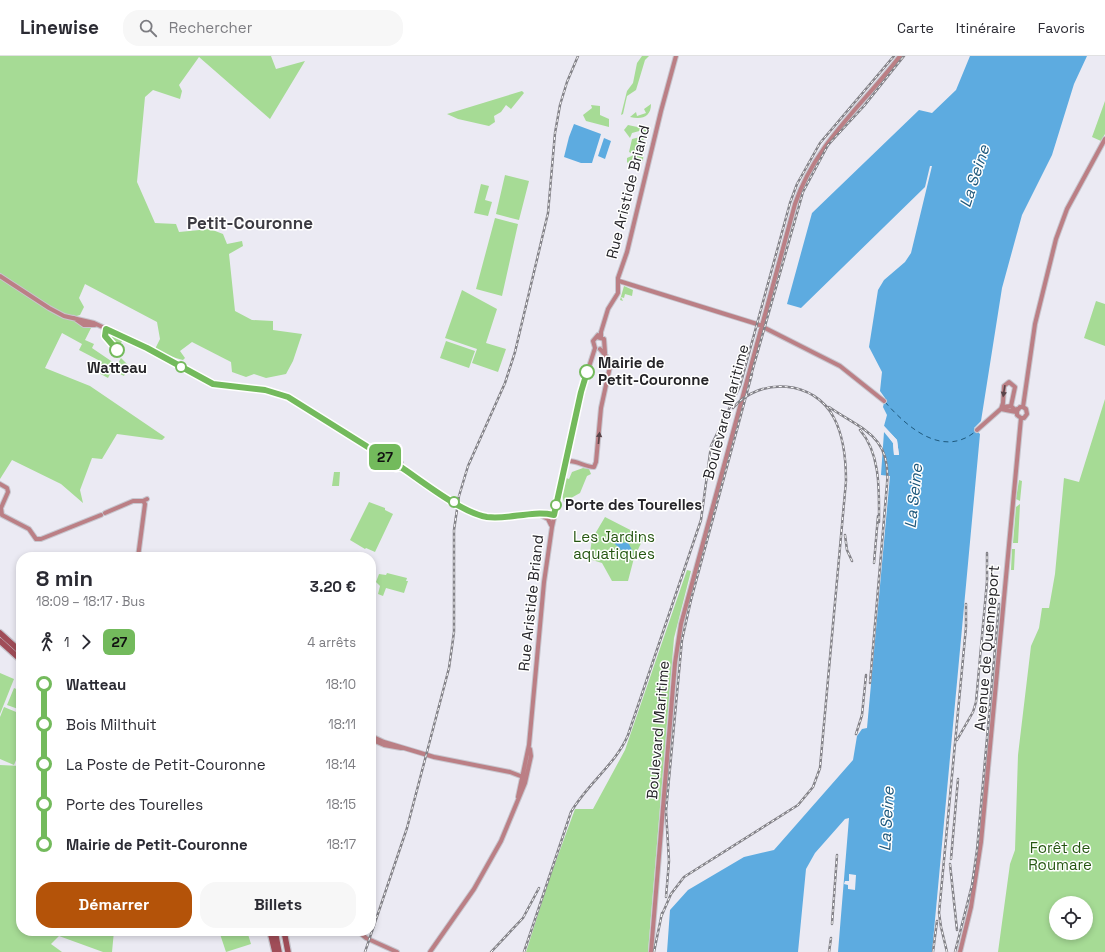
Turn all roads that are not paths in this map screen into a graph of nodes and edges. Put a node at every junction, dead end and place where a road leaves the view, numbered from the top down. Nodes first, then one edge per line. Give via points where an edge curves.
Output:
1 (676, 56) edge
2 (900, 56) edge
3 (1105, 139) edge
4 (0, 276) edge
5 (619, 281) junction
6 (762, 326) junction
7 (599, 337) junction
8 (600, 348) junction
9 (884, 401) dead end
10 (1011, 406) junction
11 (1023, 407) junction
12 (1001, 409) junction
13 (1017, 411) junction
14 (1021, 418) junction
15 (977, 430) dead end
16 (567, 453) junction
17 (569, 461) junction
18 (564, 466) junction
19 (0, 484) edge
20 (538, 514) junction
21 (554, 517) junction
22 (552, 527) junction
23 (141, 552) edge
24 (0, 633) edge
25 (0, 641) edge
26 (16, 647) edge
27 (16, 655) edge
28 (376, 738) edge
29 (376, 741) edge
30 (529, 745) junction
31 (401, 748) junction
32 (525, 769) junction
33 (527, 774) junction
34 (517, 776) junction
35 (523, 777) junction
36 (523, 784) junction
37 (271, 936) edge
38 (276, 936) edge
39 (285, 936) edge
40 (364, 936) edge
41 (275, 952) edge
42 (279, 952) edge
43 (288, 952) edge
44 (397, 952) edge
45 (430, 952) edge
46 (651, 952) edge
47 (960, 952) edge

1 - 5 street, Rue Aristide Briand
2 - 6 street, Boulevard Maritime via 826,144 804,182 795,204
3 - 11 street via 1067,209 1056,239 1035,324
4 - 20 street via 64,316 72,317 84,325 98,326 147,348 213,384 265,390 288,397 395,464 401,462 401,467 450,500 477,514 497,517
5 - 6 street
5 - 7 street, Rue Aristide Briand via 617,297 608,309
6 - 9 street via 840,366
6 - 46 street, Boulevard Maritime via 679,634
7 - 8 street via 605,342
7 - 8 street via 593,341
8 - 16 street, Rue Aristide Briand via 581,392
17 -> 8 street via 594,467 611,362
10 - 12 street
10 -> 12 street via 1014,387 1009,382 1004,386
10 - 13 street
11 - 13 street
11 - 14 street via 1028,414
12 - 13 street
12 - 15 street
13 - 14 street
14 - 47 street, Avenue de Quenneport via 976,880
16 - 17 street
16 - 18 street, Rue Aristide Briand
17 - 18 street
18 - 21 street, Rue Aristide Briand
19 - 23 street via 8,492 1,508 2,515 29,529 36,539 132,501 144,502
20 - 21 street
20 - 22 street via 548,519
21 - 22 street, Rue Aristide Briand
22 - 30 street, Rue Aristide Briand via 544,582
24 - 26 highway
25 - 27 highway
28 - 31 street
29 - 31 street
30 - 32 street, Rue Aristide Briand
30 - 33 street, Rue Aristide Briand via 531,756
31 - 34 street
32 - 34 street
32 - 35 street, Rue Aristide Briand
33 - 35 street
33 - 36 street, Rue Aristide Briand
34 - 35 street
34 - 36 street
35 - 36 street
36 - 45 street, Rue Aristide Briand via 508,825 486,868
37 - 41 highway
38 - 42 highway
39 - 43 highway
40 - 44 street

